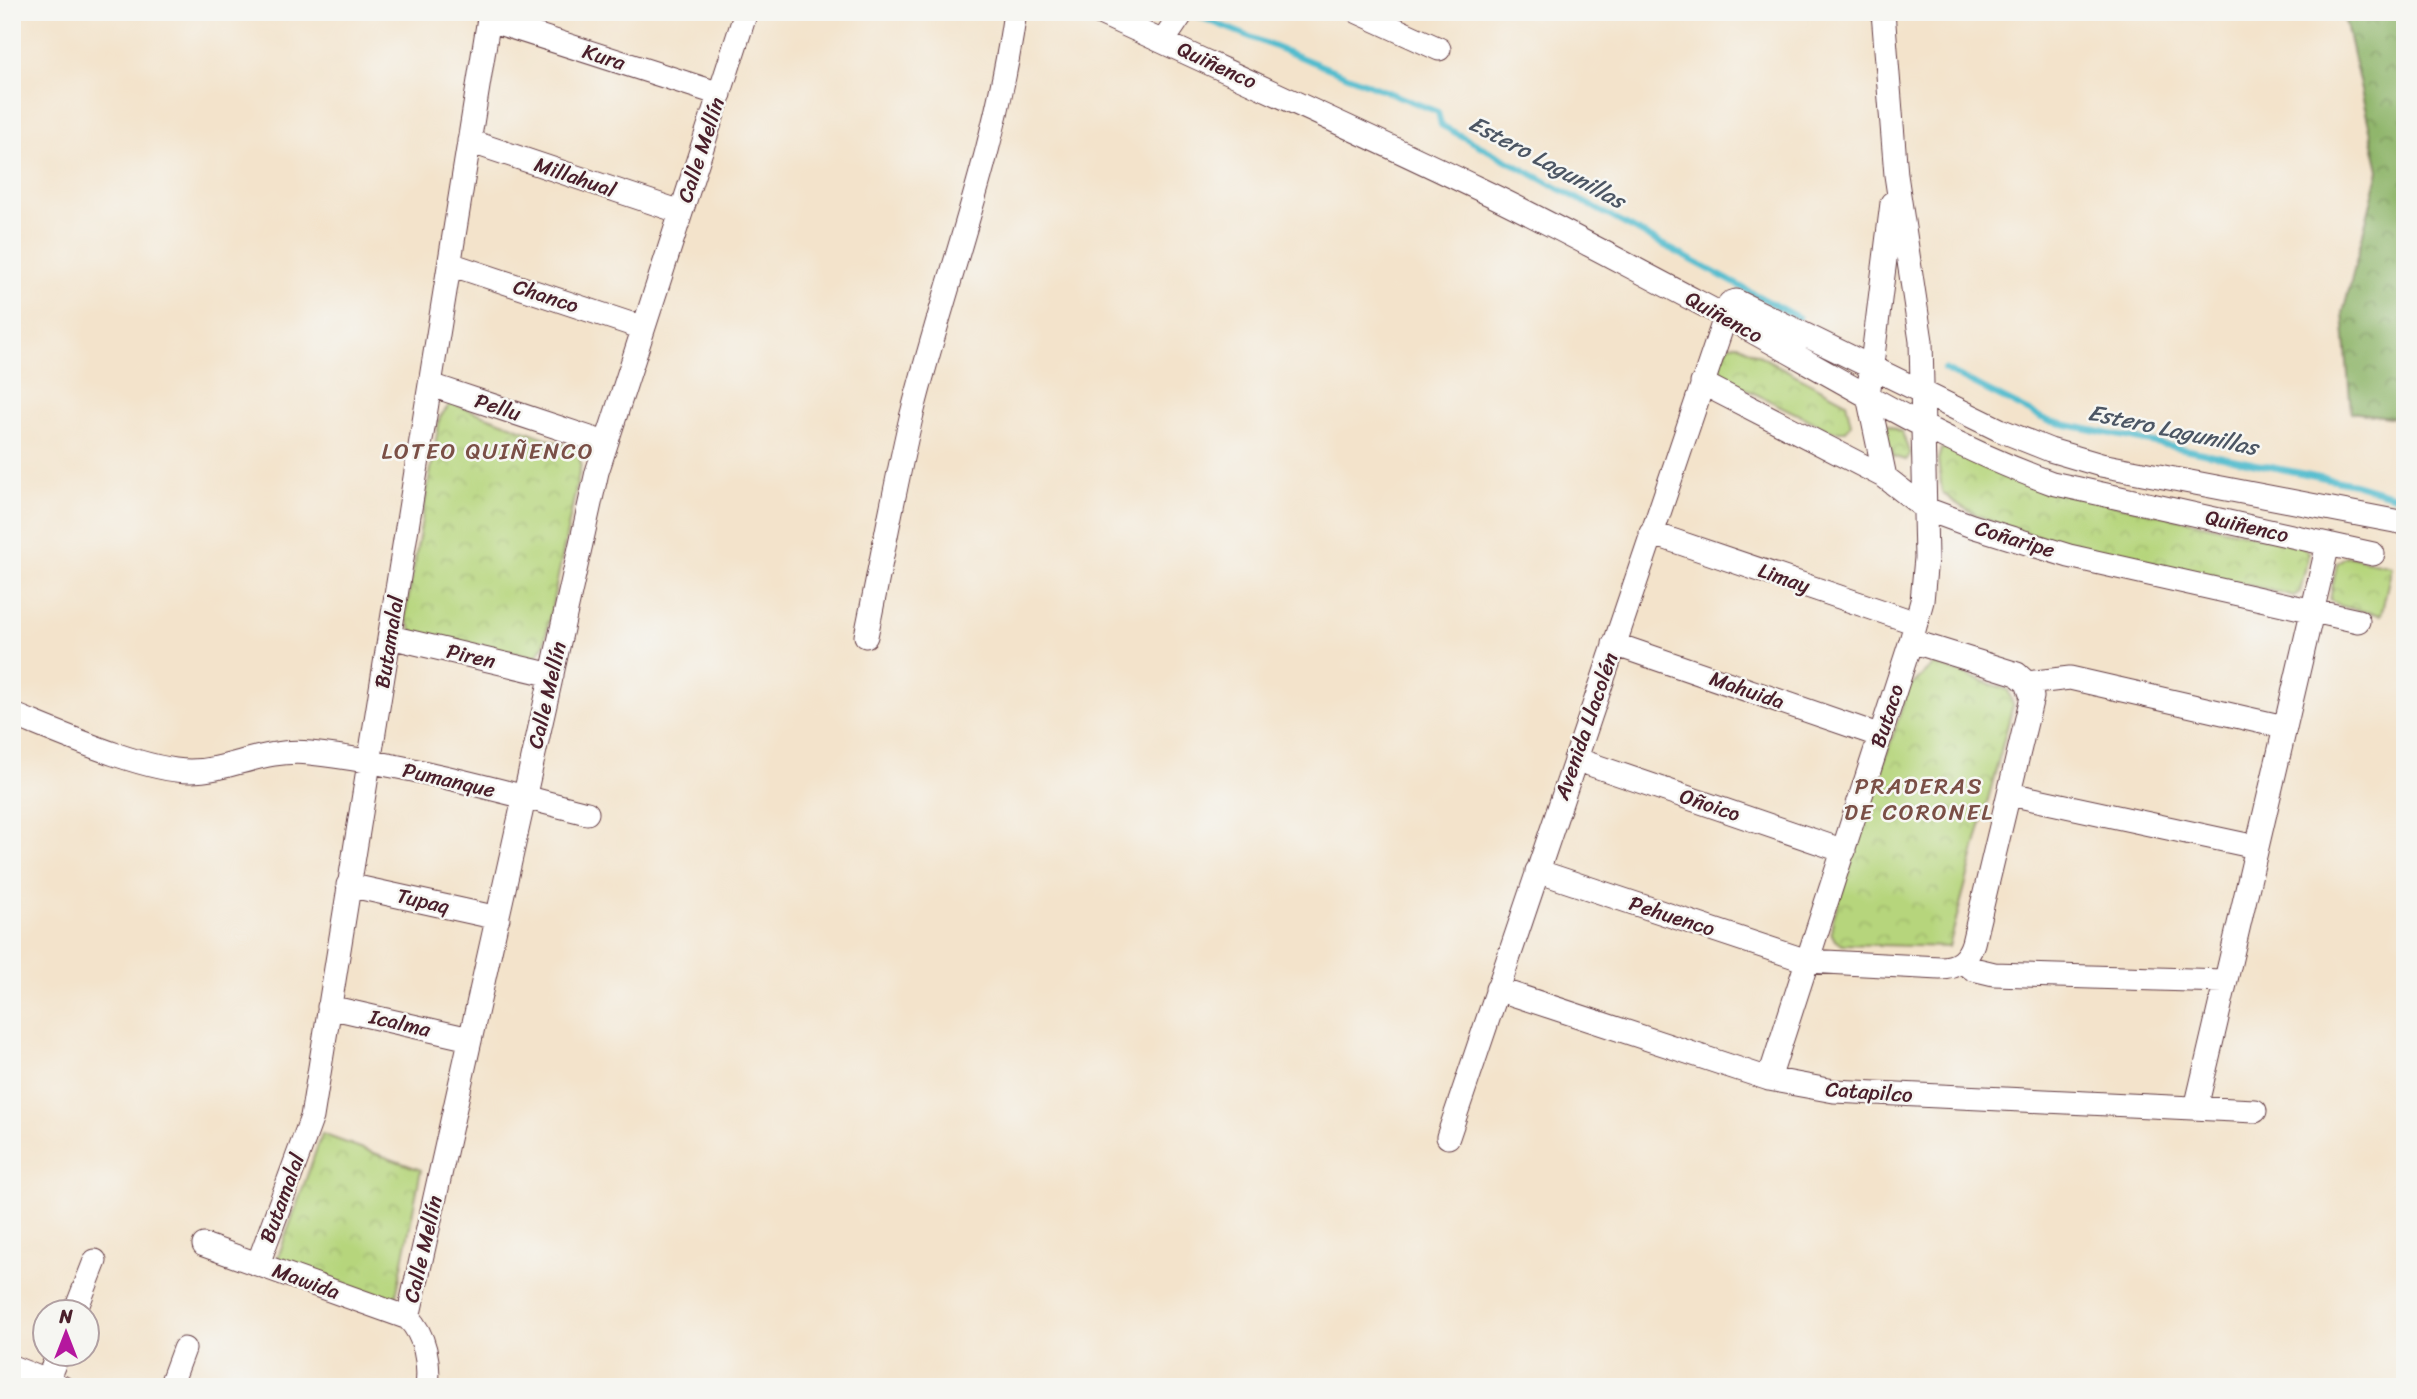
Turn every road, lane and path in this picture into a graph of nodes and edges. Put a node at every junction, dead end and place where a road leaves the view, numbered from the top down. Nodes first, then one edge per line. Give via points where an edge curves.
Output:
1 (746, 12) edge
2 (1015, 12) edge
3 (1098, 12) edge
4 (1183, 12) edge
5 (1358, 12) edge
6 (1883, 12) edge
7 (489, 16) edge
8 (1382, 17) edge
9 (1164, 40) junction
10 (1439, 49) dead end
11 (720, 94) junction
12 (469, 141) junction
13 (1896, 175) junction
14 (681, 212) junction
15 (450, 264) junction
16 (1724, 316) junction
17 (643, 328) junction
18 (1871, 365) junction
19 (1702, 383) junction
20 (431, 385) junction
21 (1921, 391) junction
22 (1868, 396) junction
23 (1924, 423) junction
24 (606, 443) junction
25 (1885, 477) junction
26 (1926, 509) junction
27 (2405, 523) edge
28 (1651, 533) junction
29 (2328, 544) junction
30 (2373, 554) dead end
31 (2312, 611) junction
32 (2358, 621) dead end
33 (1914, 632) junction
34 (866, 636) dead end
35 (390, 637) junction
36 (1614, 644) junction
37 (552, 675) junction
38 (2027, 683) junction
39 (12, 714) edge
40 (2284, 727) junction
41 (1881, 736) junction
42 (1575, 759) junction
43 (369, 761) junction
44 (2010, 794) junction
45 (524, 797) junction
46 (587, 813) dead end
47 (2256, 847) junction
48 (1844, 851) junction
49 (1537, 871) junction
50 (348, 885) junction
51 (498, 918) junction
52 (1807, 961) junction
53 (1963, 961) junction
54 (2224, 981) junction
55 (1497, 989) junction
56 (329, 1007) junction
57 (471, 1039) junction
58 (1769, 1079) junction
59 (2196, 1108) junction
60 (2255, 1111) dead end
61 (1448, 1137) dead end
62 (204, 1245) dead end
63 (95, 1261) dead end
64 (258, 1264) junction
65 (80, 1298) edge
66 (408, 1318) junction
67 (184, 1349) dead end
68 (12, 1367) edge
69 (55, 1384) edge
70 (170, 1387) edge
71 (427, 1387) edge

1 - 11 street, Calle Mellín
2 - 34 street via 1008,67 972,213 911,417
3 - 9 street, Quiñenco
4 - 9 street
5 - 8 street
6 - 13 street
7 - 11 street, Kura
7 - 12 street, Butamalal
8 - 10 street
9 - 16 street, Quiñenco via 1480,189
11 - 14 street, Calle Mellín
12 - 14 street, Millahual
12 - 15 street, Butamalal
13 - 18 street
13 - 21 street, Butaco via 1921,341
14 - 17 street, Calle Mellín
15 - 17 street, Chanco
15 - 20 street, Butamalal
16 - 18 street, Quiñenco via 1735,301
16 - 19 street, Avenida Llacolén
16 - 22 street, Quiñenco
17 - 24 street, Calle Mellín
18 - 21 street, Quiñenco
18 - 22 street
19 - 25 street, Coñaripe
19 - 28 street, Avenida Llacolén
20 - 24 street, Pellu
20 - 35 street, Butamalal
21 - 23 street, Butaco
21 - 27 street, Quiñenco via 2000,430 2101,465
22 - 23 street, Quiñenco
22 - 25 street
23 - 26 street, Butaco
23 - 29 street, Quiñenco via 2003,464 2052,483
24 - 37 street, Calle Mellín
25 - 26 street, Coñaripe
26 - 31 street, Coñaripe via 2038,548
26 - 33 street, Butaco via 1926,581
28 - 33 street, Limay
28 - 36 street, Avenida Llacolén
29 - 30 street, Quiñenco
29 - 31 street
31 - 32 street, Coñaripe
31 - 40 street
33 - 38 street, Limay via 2017,674
33 - 41 street, Butaco
35 - 37 street, Piren
35 - 43 street, Butamalal
36 - 41 street, Mahuida
36 - 42 street, Avenida Llacolén
37 - 45 street, Calle Mellín
38 - 40 street via 2070,678
38 - 44 street via 2031,705
39 - 43 street, Pumanque via 167,769 202,771 265,754 310,753
40 - 47 street
41 - 48 street, Butaco
42 - 48 street, Oñoico
42 - 49 street, Avenida Llacolén
43 - 45 street, Pumanque
43 - 50 street, Butamalal
44 - 47 street
44 - 53 street via 1973,943
45 - 46 street, Pumanque
45 - 51 street, Calle Mellín
47 - 54 street
48 - 52 street, Butaco
49 - 52 street, Pehuenco
49 - 55 street, Avenida Llacolén
50 - 51 street, Tupaq
50 - 56 street, Butamalal
51 - 57 street, Calle Mellín
52 - 53 street, Pehuenco via 1940,968
52 - 58 street, Butaco
53 - 54 street via 1973,969 1994,974
54 - 59 street
55 - 58 street, Catapilco
55 - 61 street, Avenida Llacolén
56 - 57 street, Icalma
56 - 64 street, Butamalal via 312,1116
57 - 66 street, Calle Mellín
58 - 59 street, Catapilco via 1834,1091
59 - 60 street, Catapilco
62 - 64 street, Mawida
63 - 65 street
64 - 66 street, Mawida
66 - 71 street, Calle Mellín via 428,1363
67 - 70 street
68 - 69 street

